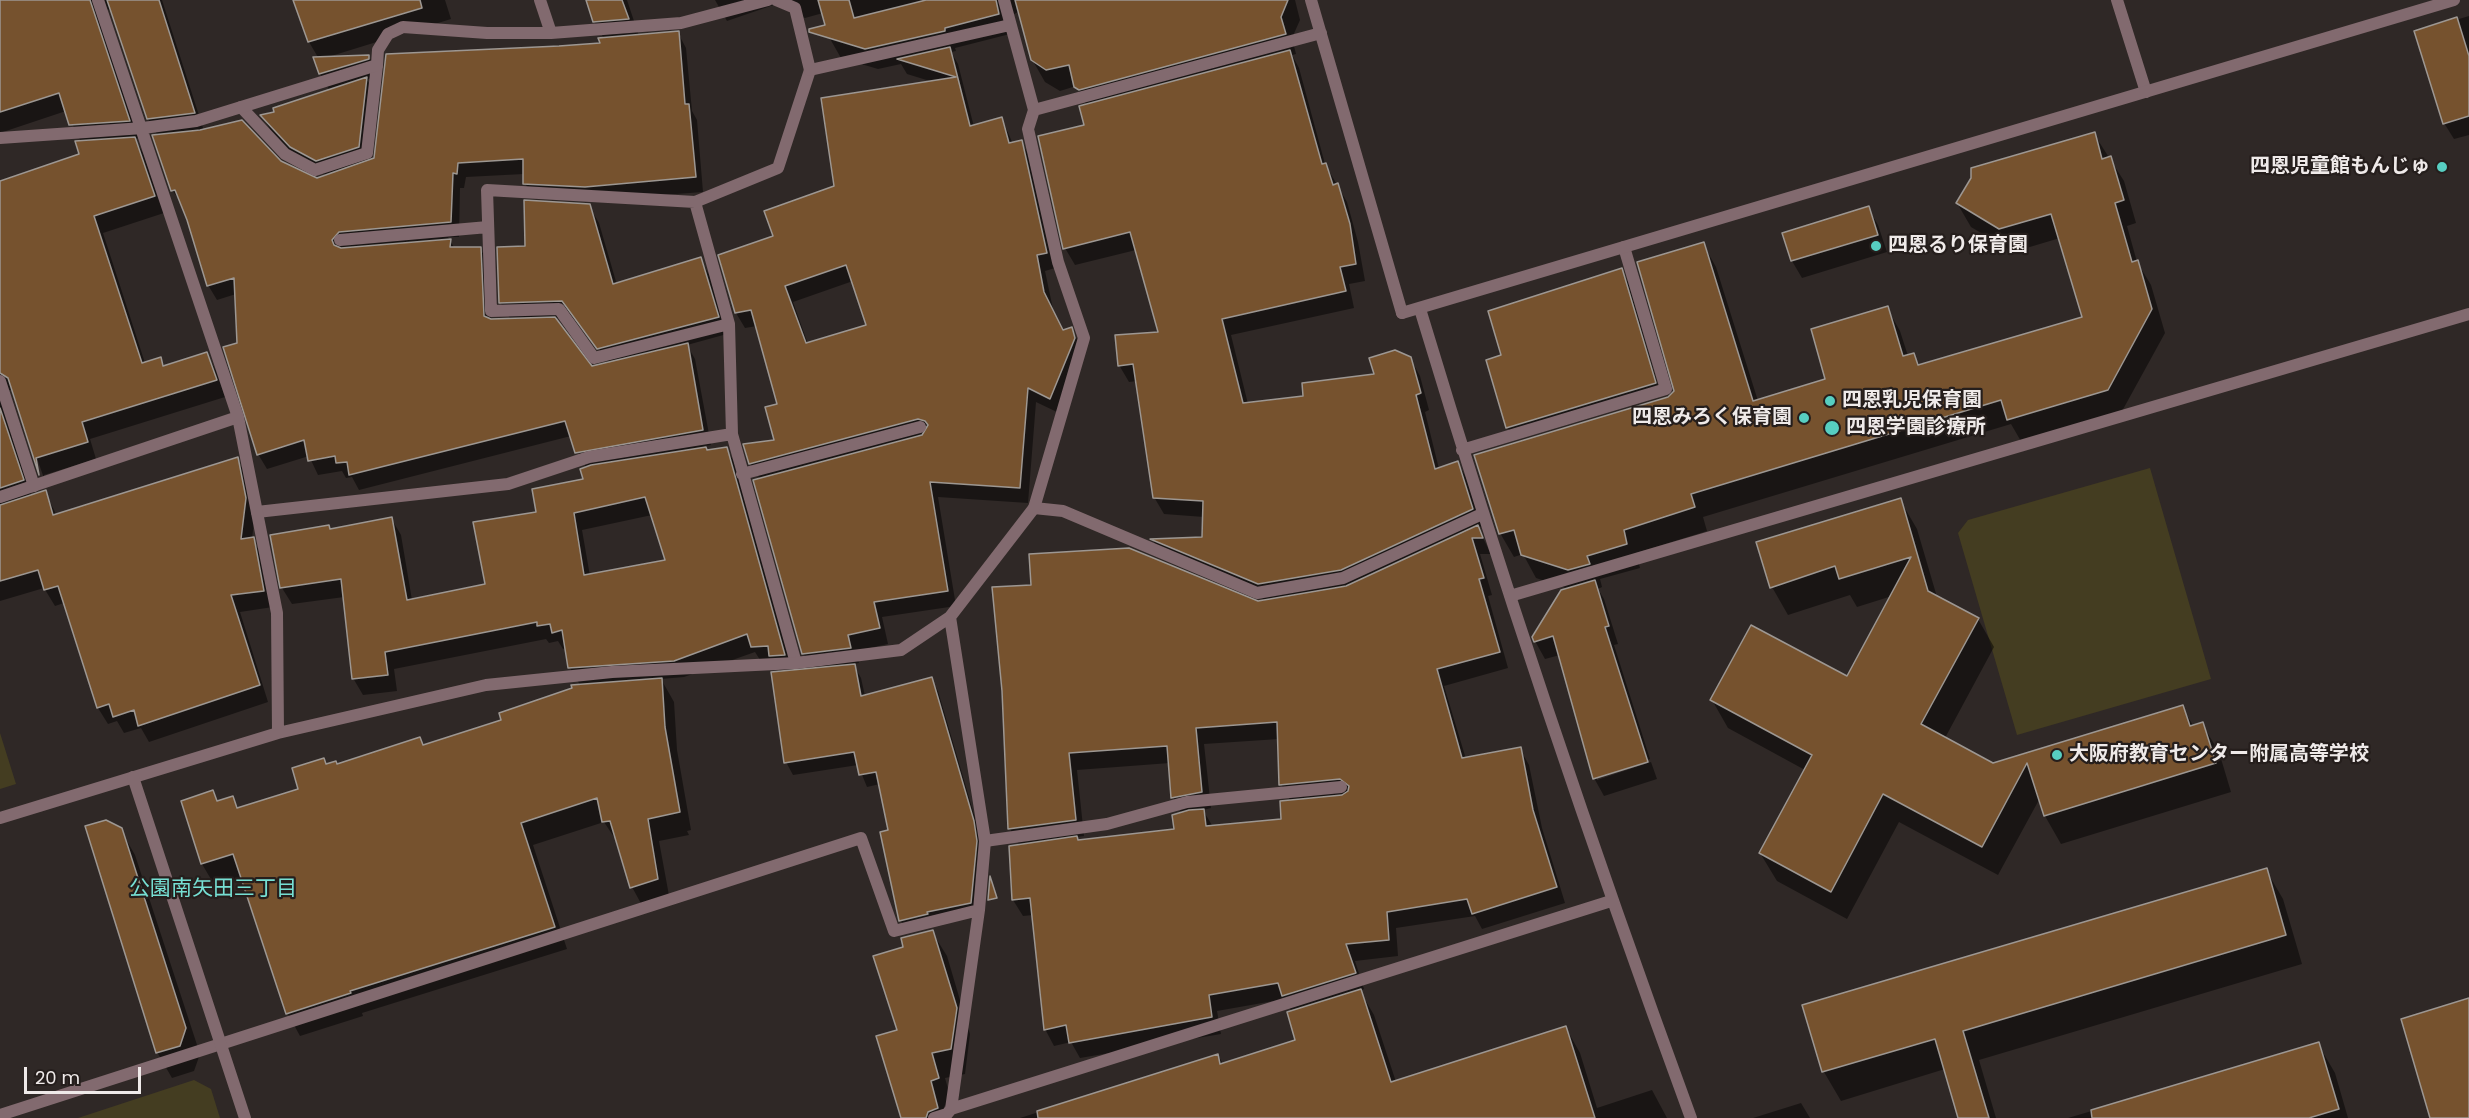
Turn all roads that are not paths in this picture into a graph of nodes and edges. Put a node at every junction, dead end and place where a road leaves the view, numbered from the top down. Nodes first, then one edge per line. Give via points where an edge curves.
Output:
1 (98, 0) edge
2 (540, 0) edge
3 (768, 0) edge
4 (776, 0) edge
5 (1004, 0) edge
6 (1311, 0) edge
7 (2117, 0) edge
8 (2454, 0) edge
9 (1011, 25) junction
10 (551, 33) junction
11 (1321, 33) junction
12 (377, 64) junction
13 (810, 70) junction
14 (2146, 92) junction
15 (241, 107) junction
16 (1034, 110) junction
17 (143, 128) junction
18 (0, 138) edge
19 (695, 202) junction
20 (488, 226) junction
21 (340, 240) dead end
22 (1624, 247) junction
23 (1420, 309) junction
24 (2469, 314) edge
25 (729, 324) junction
26 (0, 381) edge
27 (237, 417) junction
28 (920, 427) dead end
29 (732, 434) junction
30 (1462, 450) junction
31 (742, 474) junction
32 (34, 486) junction
33 (0, 497) edge
34 (1034, 508) junction
35 (257, 512) junction
36 (1482, 514) junction
37 (1510, 596) junction
38 (950, 617) junction
39 (796, 663) junction
40 (278, 733) junction
41 (133, 777) junction
42 (1341, 787) dead end
43 (0, 818) edge
44 (985, 842) junction
45 (1611, 901) junction
46 (979, 910) junction
47 (221, 1044) junction
48 (949, 1114) edge
49 (0, 1115) edge
50 (245, 1118) edge
51 (934, 1118) edge
52 (1691, 1118) edge

1 - 17 street
2 - 10 street
3 - 10 street via 681,23
4 - 13 street via 795,8
5 - 9 street
6 - 11 street
7 - 14 street
8 - 14 street
9 - 13 street
9 - 16 street
10 - 12 street via 403,27 388,34 378,50
11 - 16 street
11 - 23 street via 1401,313
12 - 15 street
12 - 15 street via 367,153 315,170 285,154
13 - 19 street via 778,168
14 - 22 street
15 - 17 street via 196,121
16 - 34 street via 1028,129 1058,262 1084,338
17 - 18 street
17 - 27 street
19 - 20 street via 487,190
19 - 25 street
20 - 21 street
20 - 25 street via 491,311 559,309 594,358
22 - 23 street
22 - 30 street via 1666,389
23 - 30 street
24 - 37 street
25 - 29 street
26 - 32 street
27 - 32 street
27 - 35 street
28 - 31 street
29 - 31 street
29 - 35 street via 589,457 508,484
30 - 36 street
31 - 39 street
32 - 33 street
34 - 36 street via 1064,511 1257,593 1343,578
34 - 38 street
35 - 40 street via 277,613
36 - 37 street
37 - 45 street
38 - 39 street via 901,650
38 - 44 street
39 - 40 street via 612,672 486,685
40 - 41 street
41 - 43 street
41 - 47 street
42 - 44 street via 1187,802 1107,824
44 - 46 street
45 - 48 street
45 - 52 street
46 - 47 street via 894,931 861,838
46 - 48 street
47 - 49 street
47 - 50 street
48 - 51 street

